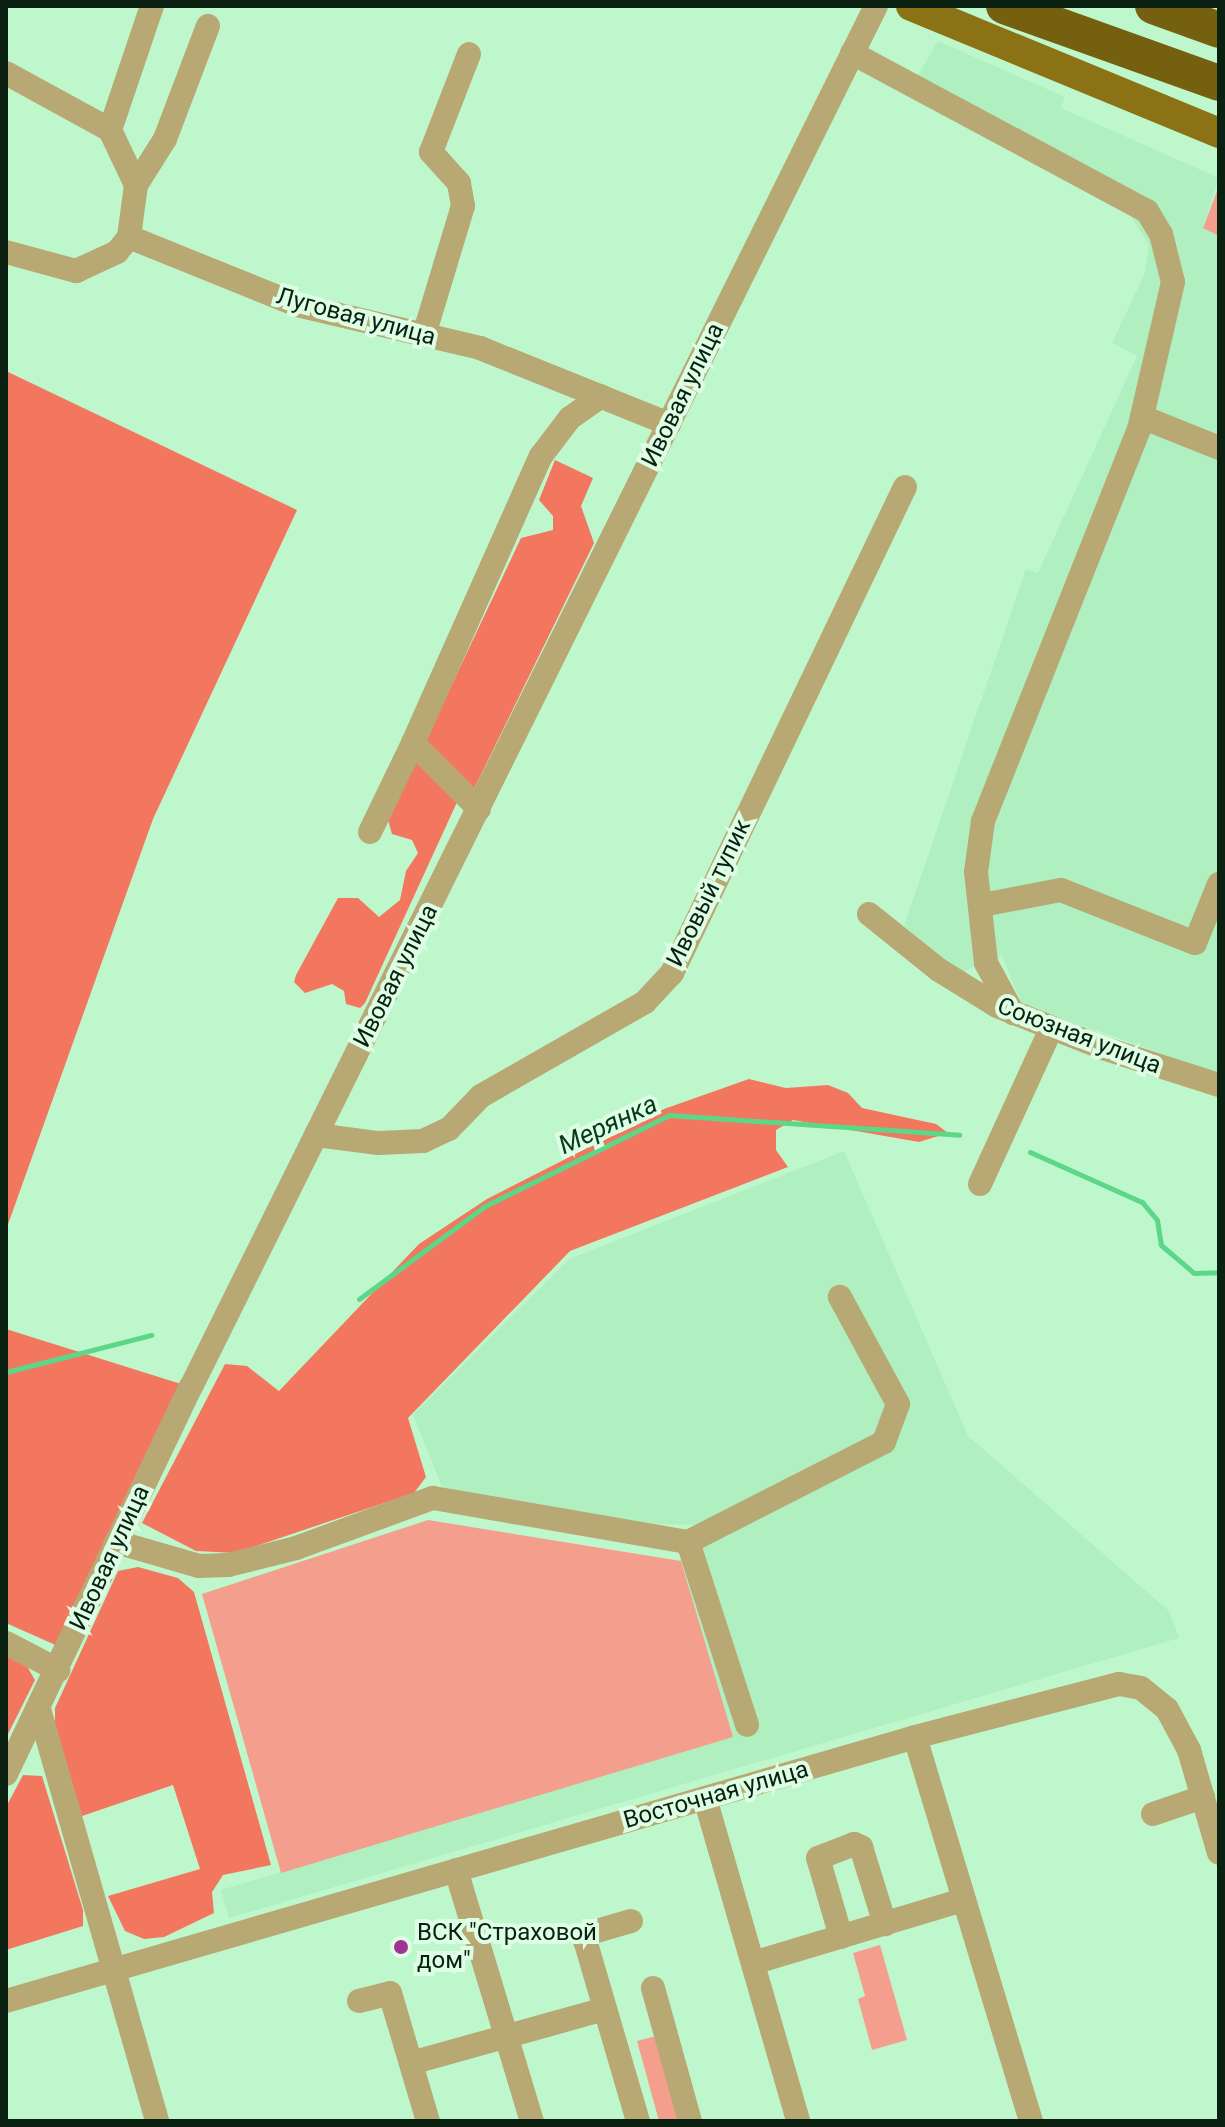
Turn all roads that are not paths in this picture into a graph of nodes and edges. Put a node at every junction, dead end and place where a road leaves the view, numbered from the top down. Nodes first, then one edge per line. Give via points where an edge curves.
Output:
1 (152, 6) edge
2 (876, 6) edge
3 (911, 6) edge
4 (1004, 6) edge
5 (1153, 6) edge
6 (208, 26) dead end
7 (1219, 30) edge
8 (852, 53) junction
9 (469, 54) dead end
10 (6, 73) edge
11 (1219, 83) edge
12 (110, 130) junction
13 (1219, 133) edge
14 (136, 185) junction
15 (129, 237) junction
16 (6, 252) edge
17 (424, 335) junction
18 (601, 396) junction
19 (1142, 417) junction
20 (669, 424) junction
21 (1219, 448) edge
22 (905, 487) dead end
23 (413, 743) junction
24 (479, 809) junction
25 (370, 832) dead end
26 (1219, 884) edge
27 (982, 905) junction
28 (869, 914) dead end
29 (1013, 1013) junction
30 (1051, 1029) junction
31 (1219, 1085) edge
32 (316, 1135) junction
33 (980, 1184) dead end
34 (840, 1297) dead end
35 (116, 1542) junction
36 (688, 1542) junction
37 (6, 1643) edge
38 (58, 1670) junction
39 (39, 1709) junction
40 (747, 1725) dead end
41 (915, 1737) junction
42 (6, 1774) edge
43 (1203, 1797) junction
44 (705, 1798) junction
45 (1153, 1814) dead end
46 (1219, 1853) edge
47 (456, 1870) junction
48 (963, 1900) junction
49 (631, 1921) dead end
50 (885, 1924) junction
51 (841, 1937) junction
52 (753, 1963) junction
53 (111, 1967) junction
54 (653, 1988) dead end
55 (6, 2001) edge
56 (359, 2001) dead end
57 (605, 2009) junction
58 (507, 2036) junction
59 (411, 2063) junction
60 (157, 2121) edge
61 (428, 2121) edge
62 (532, 2121) edge
63 (638, 2121) edge
64 (690, 2121) edge
65 (798, 2121) edge
66 (1031, 2121) edge

1 - 12 street
2 - 8 street, Ивовая улица
3 - 13 main road
4 - 11 highway
5 - 7 highway
6 - 14 street via 165,139
8 - 19 street via 1147,211 1161,234 1173,282
8 - 20 street, Ивовая улица
9 - 17 street via 431,152 459,183 463,206
10 - 12 street
12 - 14 street
14 - 15 street
15 - 16 street via 117,252 76,271
15 - 17 street, Луговая улица via 297,305
17 - 18 street, Луговая улица via 480,348
18 - 20 street, Луговая улица
18 - 23 street via 570,418 541,456
19 - 21 street
19 - 27 street via 983,821 976,872
20 - 24 street, Ивовая улица
22 - 32 street, Ивовый тупик via 672,973 645,1002 481,1096 449,1129 423,1141 378,1143
23 - 24 street
23 - 25 street
24 - 32 street, Ивовая улица
26 - 27 street via 1195,943 1061,890
27 - 29 street via 986,963
28 - 29 street, Союзная улица via 939,970
29 - 30 street, Союзная улица
30 - 31 street, Союзная улица
30 - 33 street
32 - 35 street, Ивовая улица
34 - 36 street via 898,1404 884,1442
35 - 36 street via 199,1566 228,1565 296,1548 433,1498
35 - 38 street, Ивовая улица
36 - 40 street
37 - 38 street
38 - 39 street, Ивовая улица
39 - 42 street, Ивовая улица
39 - 53 street
41 - 43 street, Восточная улица via 1119,1684 1141,1688 1167,1709 1189,1750
41 - 44 street, Восточная улица
41 - 48 street
43 - 45 street
43 - 46 street, Восточная улица
44 - 47 street, Восточная улица
44 - 52 street
47 - 53 street, Восточная улица
47 - 58 street
48 - 50 street
48 - 66 street
49 - 57 street via 590,1933 585,1940
50 - 51 street
50 - 51 street via 861,1847 854,1844 818,1858
51 - 52 street
52 - 65 street
53 - 55 street, Восточная улица
53 - 60 street
54 - 64 street
56 - 59 street via 390,1993
57 - 58 street
57 - 63 street
58 - 59 street
58 - 62 street
59 - 61 street

